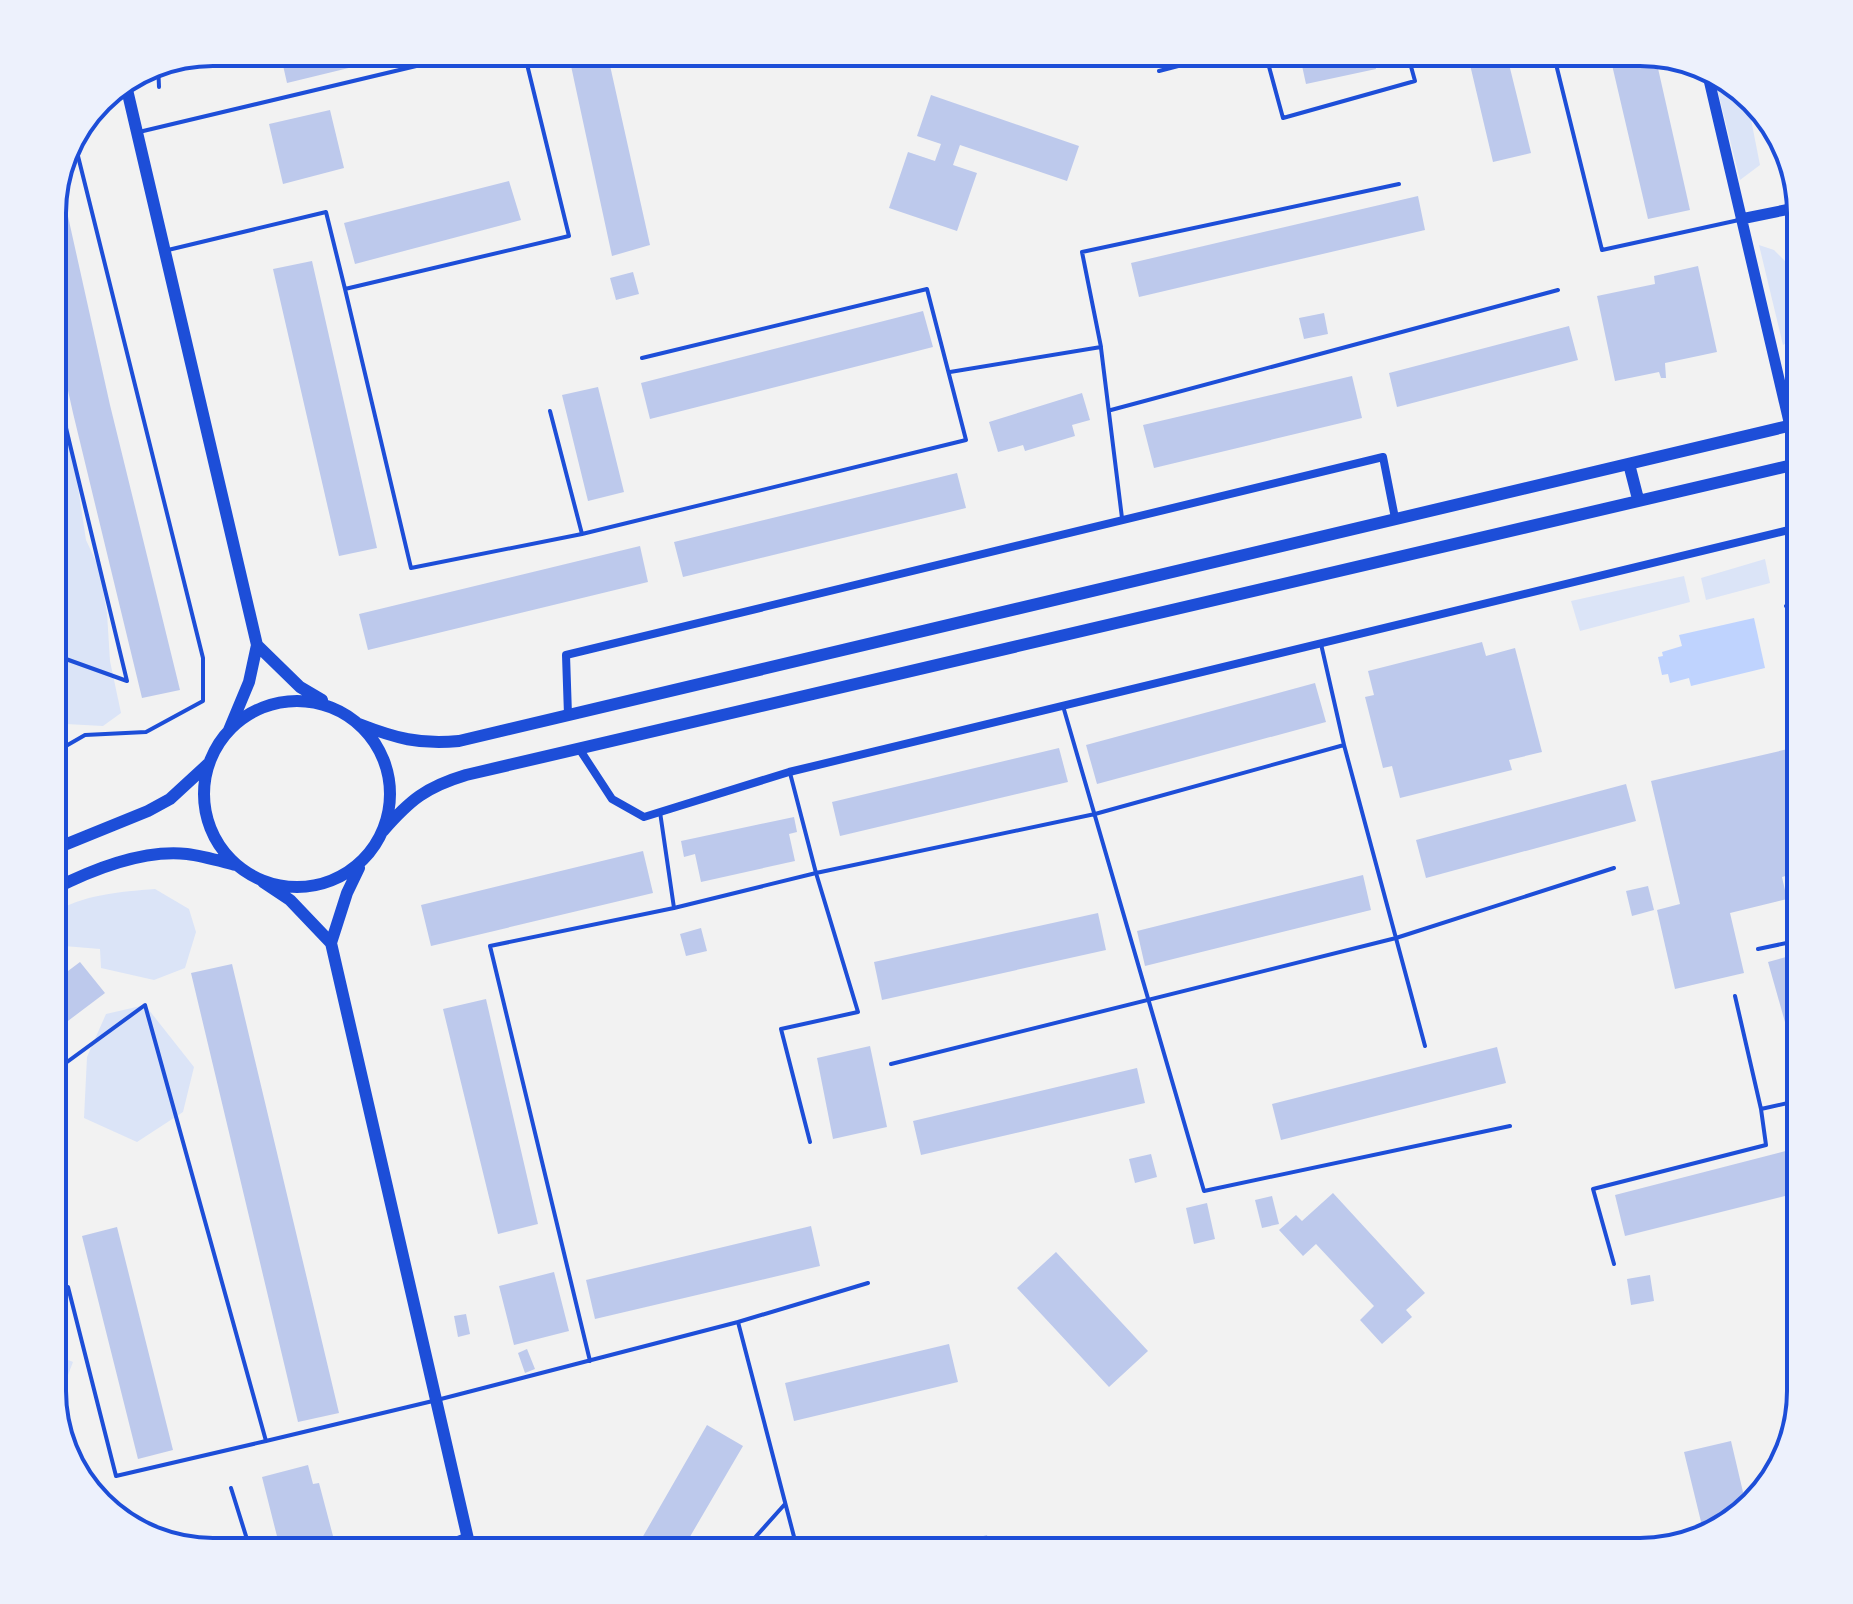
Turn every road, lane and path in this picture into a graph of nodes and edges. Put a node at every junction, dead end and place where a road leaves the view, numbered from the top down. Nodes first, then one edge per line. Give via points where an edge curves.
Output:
1 (416, 66) edge
2 (527, 66) edge
3 (1178, 66) edge
4 (1269, 66) edge
5 (1411, 66) edge
6 (1556, 66) edge
7 (1159, 71) dead end
8 (159, 76) edge
9 (1710, 84) edge
10 (159, 87) dead end
11 (128, 93) edge
12 (136, 133) junction
13 (78, 155) edge
14 (1399, 184) dead end
15 (1787, 210) edge
16 (1741, 219) junction
17 (163, 251) junction
18 (345, 289) junction
19 (1558, 290) dead end
20 (1101, 347) junction
21 (642, 358) dead end
22 (950, 372) junction
23 (1787, 391) edge
24 (1111, 410) junction
25 (550, 411) dead end
26 (1787, 427) edge
27 (66, 428) edge
28 (1629, 464) junction
29 (1787, 466) edge
30 (1638, 499) junction
31 (1395, 518) junction
32 (1123, 520) junction
33 (1787, 530) edge
34 (582, 534) junction
35 (1321, 644) junction
36 (257, 645) junction
37 (66, 659) edge
38 (1063, 706) junction
39 (335, 708) junction
40 (568, 715) junction
41 (359, 724) junction
42 (229, 730) junction
43 (1344, 745) junction
44 (66, 746) edge
45 (580, 750) junction
46 (208, 764) junction
47 (789, 772) junction
48 (660, 812) junction
49 (1095, 814) junction
50 (383, 831) junction
51 (66, 844) edge
52 (363, 861) junction
53 (236, 865) junction
54 (1614, 868) dead end
55 (816, 873) junction
56 (263, 882) junction
57 (66, 884) edge
58 (674, 908) junction
59 (1396, 938) junction
60 (331, 943) junction
61 (1787, 943) edge
62 (1758, 949) dead end
63 (1735, 996) dead end
64 (1149, 1002) junction
65 (1425, 1046) dead end
66 (66, 1063) edge
67 (891, 1064) dead end
68 (1787, 1103) edge
69 (1761, 1109) junction
70 (1510, 1126) dead end
71 (810, 1142) dead end
72 (1614, 1264) dead end
73 (868, 1283) dead end
74 (68, 1287) dead end
75 (738, 1322) junction
76 (590, 1361) junction
77 (437, 1400) junction
78 (266, 1441) junction
79 (231, 1488) dead end
80 (785, 1504) junction
81 (467, 1534) junction
82 (247, 1538) edge
83 (457, 1538) edge
84 (468, 1538) edge
85 (755, 1538) edge
86 (794, 1538) edge

1 - 12 lane
2 - 18 lane via 569,236
3 - 7 lane
4 - 5 lane via 1283,118 1415,81
6 - 16 lane via 1602,250
8 - 10 path
9 - 16 street
11 - 12 main road
12 - 17 main road
13 - 44 path via 203,658 203,701 146,732 85,735
14 - 20 lane via 1082,252
15 - 16 street
16 - 23 street
17 - 18 lane via 326,212
17 - 36 main road
18 - 34 lane via 411,568
19 - 24 lane
20 - 22 lane
20 - 24 lane
21 - 22 lane via 927,289
22 - 34 lane via 966,440
24 - 32 lane
25 - 34 lane
26 - 28 main road
27 - 37 lane via 127,681
28 - 30 main road
28 - 31 main road
29 - 30 main road
30 - 45 main road
31 - 32 street via 1383,457
31 - 40 main road
32 - 40 street via 566,655
33 - 35 street
35 - 38 street
35 - 43 lane
36 - 39 main road via 300,687
36 - 42 main road
38 - 47 street
38 - 49 lane
39 - 41 main road
39 - 42 main road via 278,702 243,717
40 - 41 main road via 432,744
41 - 50 main road via 380,750 388,774 391,799
42 - 46 main road
43 - 49 lane
43 - 59 lane
45 - 48 street via 612,799 644,817
45 - 50 main road via 444,781 407,804
46 - 51 main road via 170,799
46 - 53 main road via 204,808 210,830
47 - 48 street
47 - 55 lane
48 - 58 lane
49 - 55 lane
49 - 64 lane
50 - 52 main road
52 - 56 main road via 338,879 309,887
52 - 60 main road
53 - 56 main road
53 - 57 main road via 184,853 142,856
54 - 59 lane
55 - 58 lane
55 - 71 lane via 858,1012 781,1029
56 - 60 main road via 290,900
58 - 76 lane via 490,946
59 - 64 lane
59 - 65 lane
60 - 77 main road
61 - 62 lane
63 - 69 lane
64 - 67 lane
64 - 70 lane via 1204,1191
66 - 78 lane via 145,1005
68 - 69 lane
69 - 72 lane via 1766,1145 1593,1189
73 - 75 lane
74 - 78 lane via 116,1476
75 - 76 lane
75 - 80 lane
76 - 77 lane
77 - 78 lane
77 - 81 main road
79 - 82 lane
80 - 85 lane
80 - 86 lane
81 - 83 lane
81 - 84 main road

